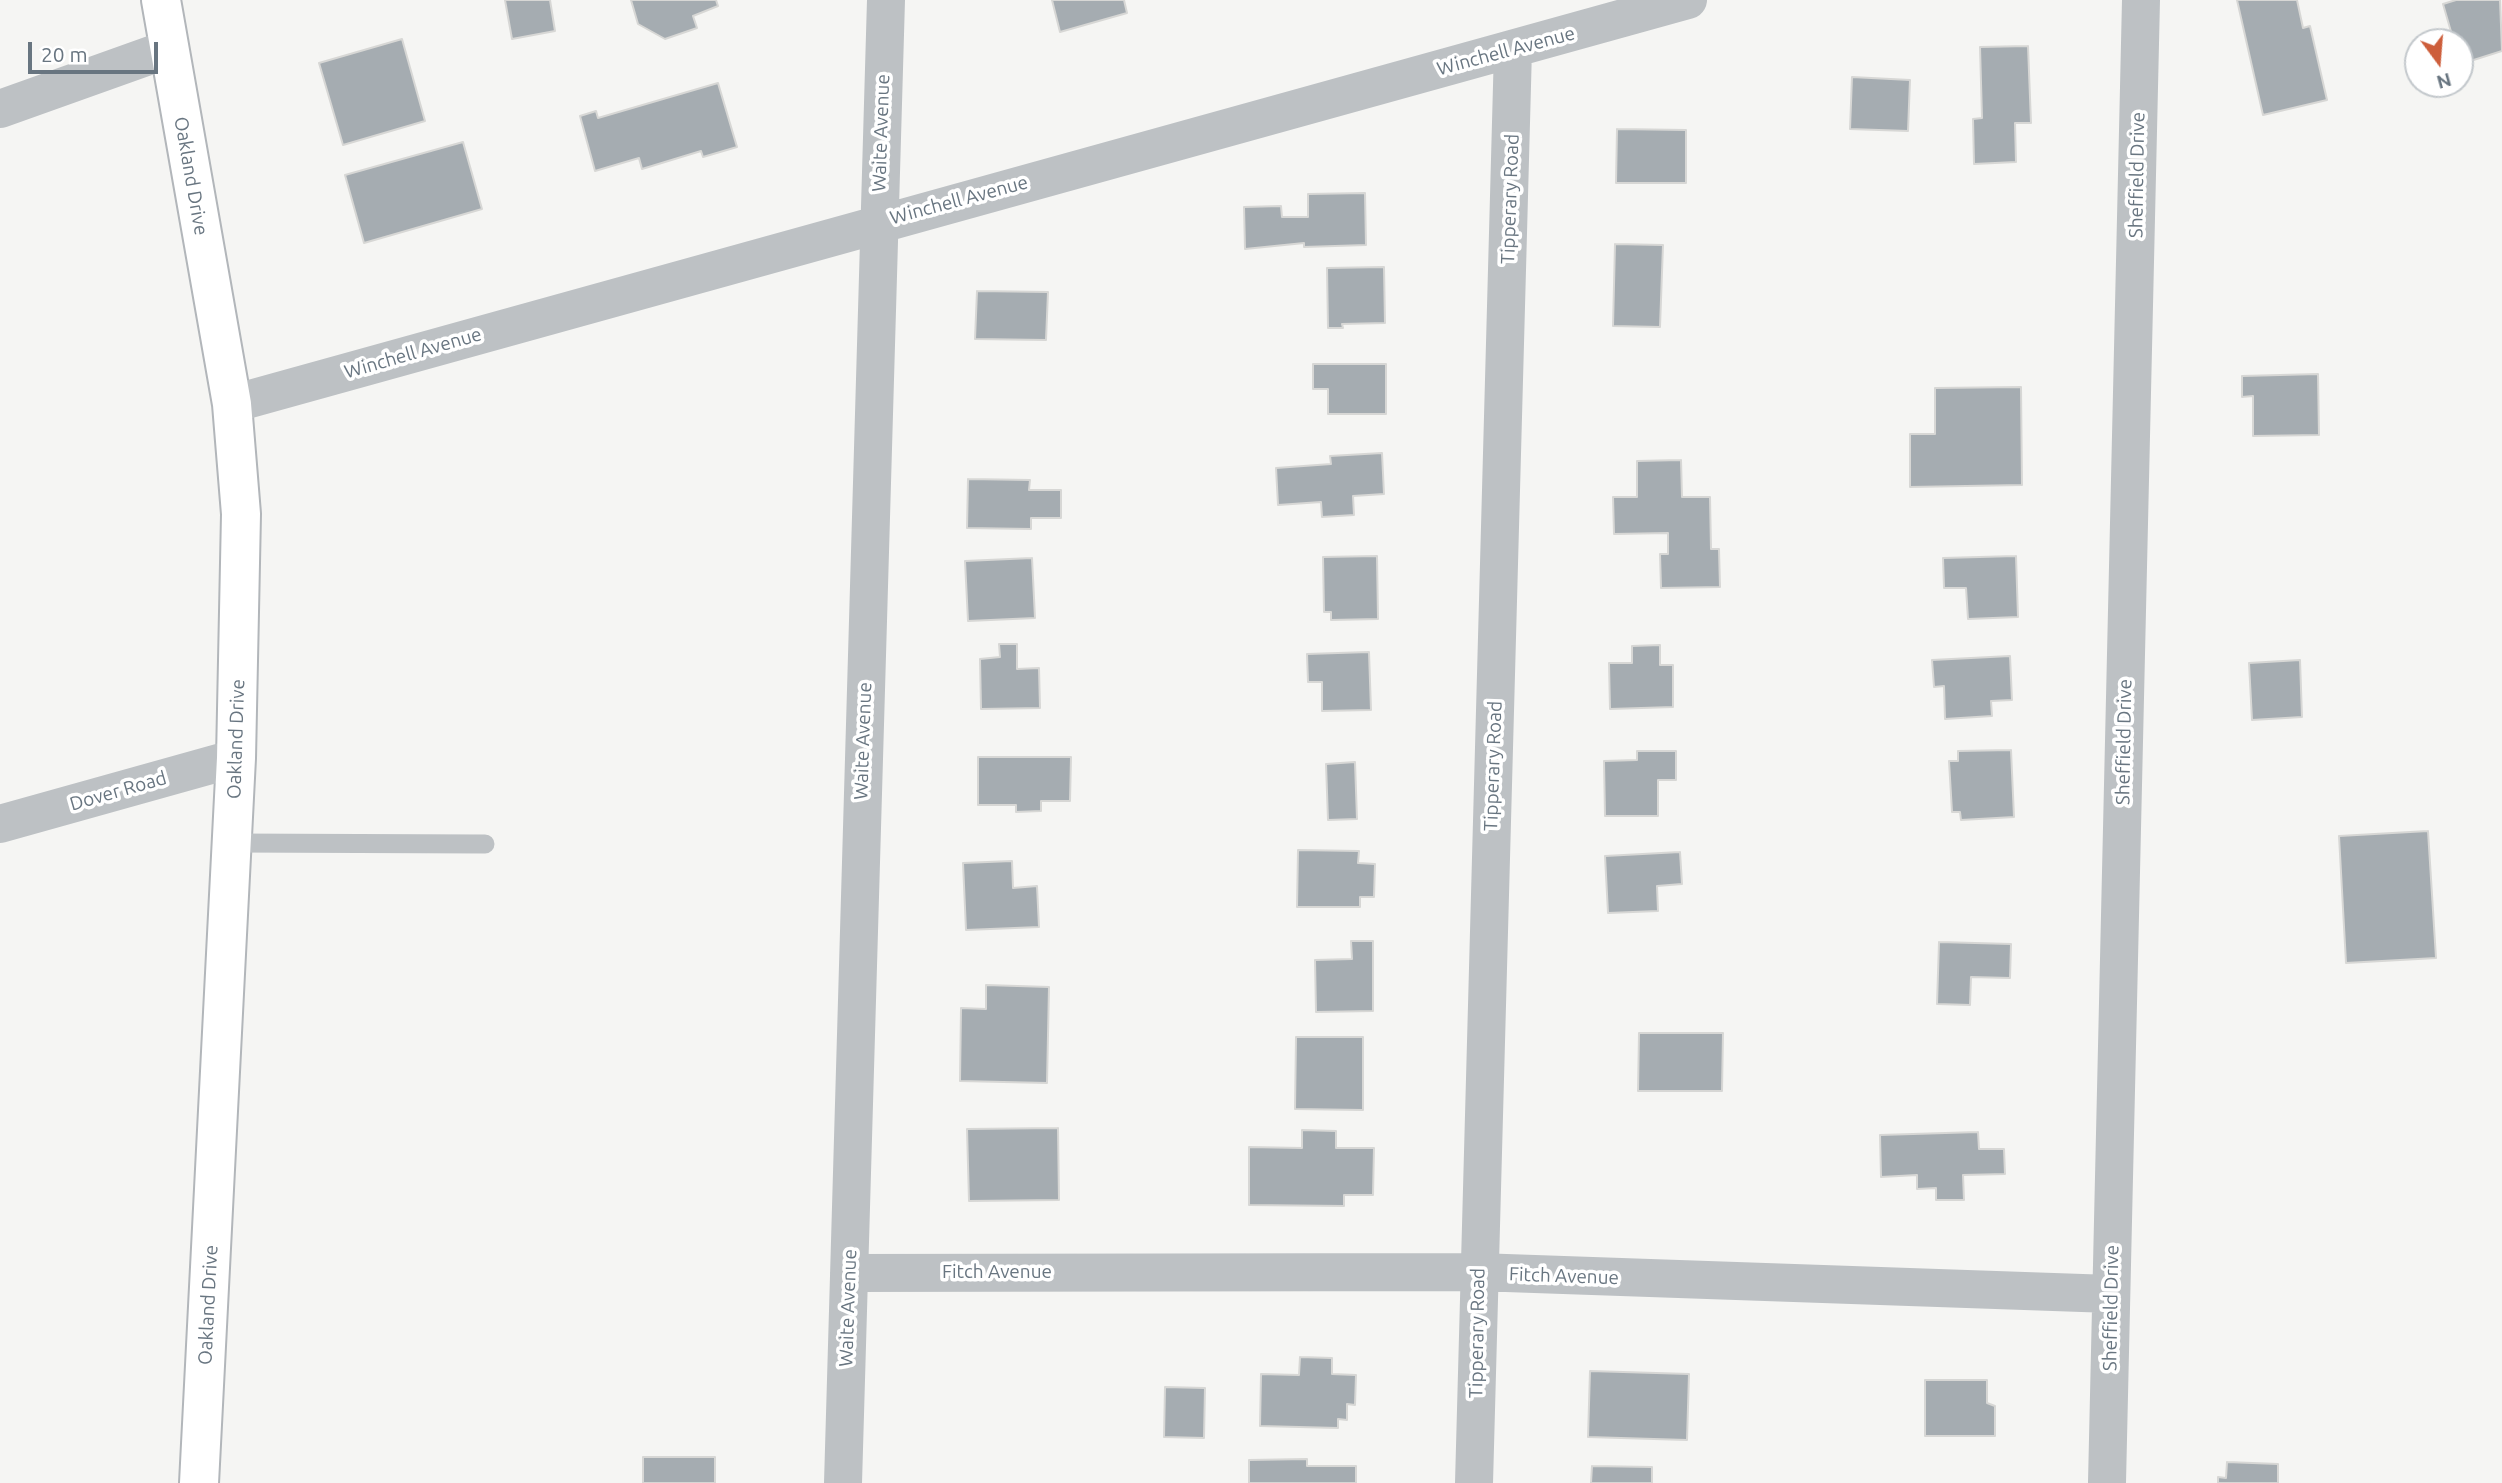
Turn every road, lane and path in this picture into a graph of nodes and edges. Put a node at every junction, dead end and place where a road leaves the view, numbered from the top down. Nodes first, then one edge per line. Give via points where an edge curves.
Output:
1 (161, 0) edge
2 (886, 0) edge
3 (1688, 0) edge
4 (2141, 0) edge
5 (168, 49) junction
6 (1513, 49) junction
7 (0, 109) edge
8 (877, 222) junction
9 (232, 404) junction
10 (236, 758) junction
11 (0, 824) edge
12 (232, 843) junction
13 (485, 844) dead end
14 (1478, 1272) junction
15 (849, 1273) junction
16 (2111, 1294) junction
17 (199, 1483) edge
18 (843, 1483) edge
19 (1474, 1483) edge
20 (2107, 1483) edge

1 - 5 main road, Oakland Drive
2 - 8 street, Waite Avenue
3 - 6 street, Winchell Avenue
4 - 16 street, Sheffield Drive
5 - 7 street
5 - 9 main road, Oakland Drive
6 - 8 street, Winchell Avenue
6 - 14 street, Tipperary Road
8 - 9 street, Winchell Avenue
8 - 15 street, Waite Avenue
9 - 10 main road, Oakland Drive via 241,514
10 - 11 street, Dover Road
10 - 12 main road, Oakland Drive
12 - 13 lane
12 - 17 main road, Oakland Drive
14 - 15 street, Fitch Avenue
14 - 16 street, Fitch Avenue
14 - 19 street, Tipperary Road
15 - 18 street, Waite Avenue
16 - 20 street, Sheffield Drive

